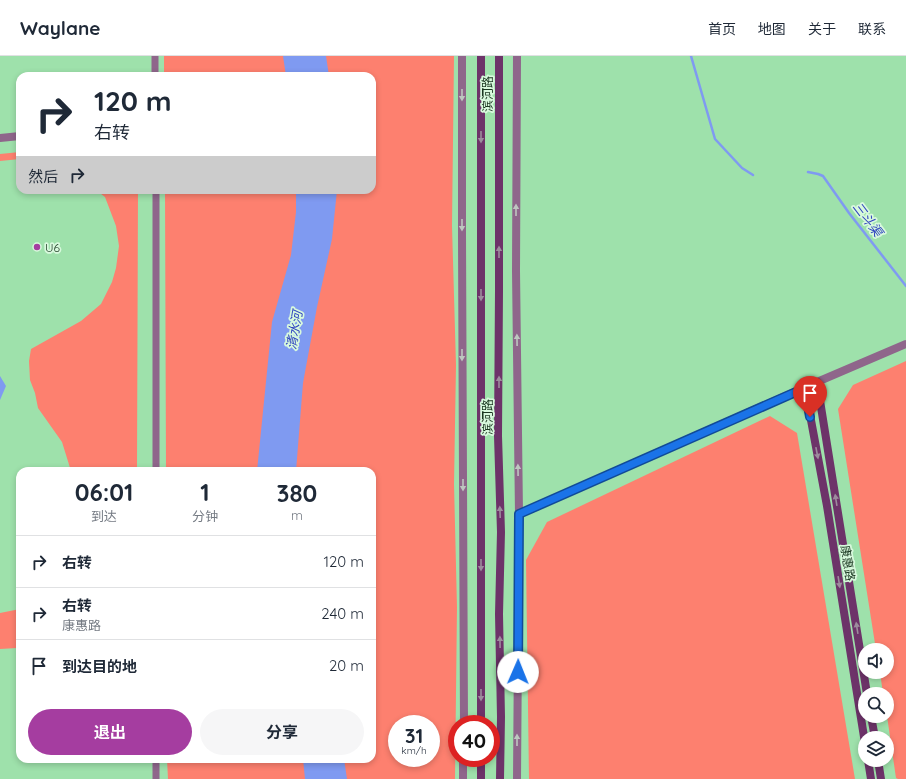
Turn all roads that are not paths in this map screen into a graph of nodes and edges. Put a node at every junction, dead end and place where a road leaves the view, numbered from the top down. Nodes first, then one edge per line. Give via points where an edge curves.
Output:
1 (155, 56) edge
2 (462, 56) edge
3 (481, 56) edge
4 (499, 56) edge
5 (517, 56) edge
6 (155, 72) edge
7 (16, 136) edge
8 (0, 138) edge
9 (156, 194) edge
10 (906, 344) edge
11 (817, 382) junction
12 (805, 388) junction
13 (156, 467) edge
14 (519, 514) junction
15 (866, 687) edge
16 (464, 715) edge
17 (482, 715) edge
18 (863, 731) edge
19 (156, 763) edge
20 (464, 767) edge
21 (482, 767) edge
22 (869, 767) edge
23 (879, 767) edge
24 (156, 779) edge
25 (463, 779) edge
26 (482, 779) edge
27 (500, 779) edge
28 (517, 779) edge
29 (871, 779) edge
30 (881, 779) edge

1 - 6 street
2 -> 16 street
3 -> 17 main road, 滨河路
27 -> 4 main road, 滨河路
14 -> 5 street
7 - 8 street
9 - 13 street
10 - 11 street
11 - 12 street
15 -> 11 main road, 康惠路
12 - 14 street
12 -> 18 main road, 康惠路
28 -> 14 street
19 - 24 street
20 - 25 street
21 - 26 main road
22 - 29 main road
23 - 30 main road

